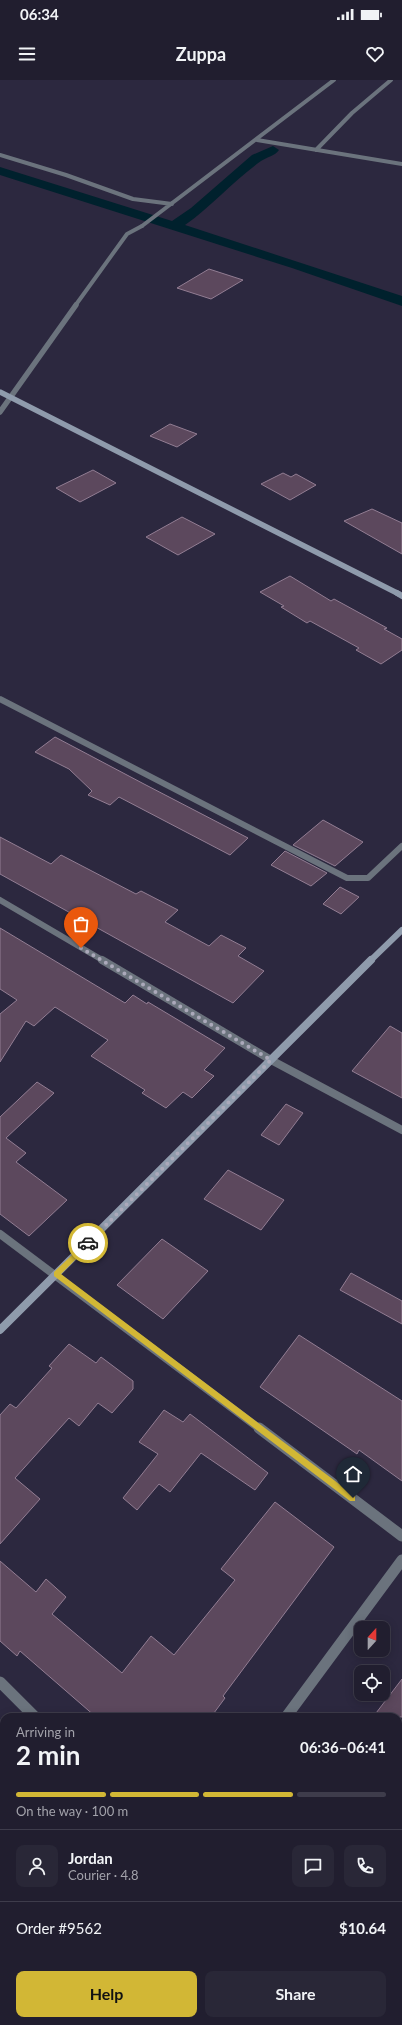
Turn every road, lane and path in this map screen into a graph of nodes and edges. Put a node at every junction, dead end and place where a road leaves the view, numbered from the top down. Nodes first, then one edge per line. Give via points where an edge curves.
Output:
1 (334, 80) edge
2 (391, 80) edge
3 (256, 140) junction
4 (316, 150) junction
5 (0, 155) edge
6 (402, 164) edge
7 (171, 205) junction
8 (0, 392) edge
9 (9, 397) junction
10 (0, 412) edge
11 (402, 596) edge
12 (0, 699) edge
13 (402, 846) edge
14 (0, 900) edge
15 (402, 930) edge
16 (271, 1060) junction
17 (402, 1130) edge
18 (0, 1234) edge
19 (56, 1274) junction
20 (0, 1330) edge
21 (402, 1536) edge
22 (402, 1560) edge
23 (0, 1682) edge
24 (31, 1713) edge
25 (289, 1713) edge

1 - 3 street
2 - 4 street via 352,113
3 - 4 street
3 - 7 street
4 - 6 street
5 - 7 street via 133,199
7 - 9 street via 127,234
8 - 9 street
9 - 10 street
9 - 11 street
12 - 13 street via 347,878 368,878
14 - 16 street
15 - 16 street
16 - 17 street
16 - 19 street
18 - 19 street
19 - 20 street
19 - 21 street
22 - 25 street
23 - 24 street

